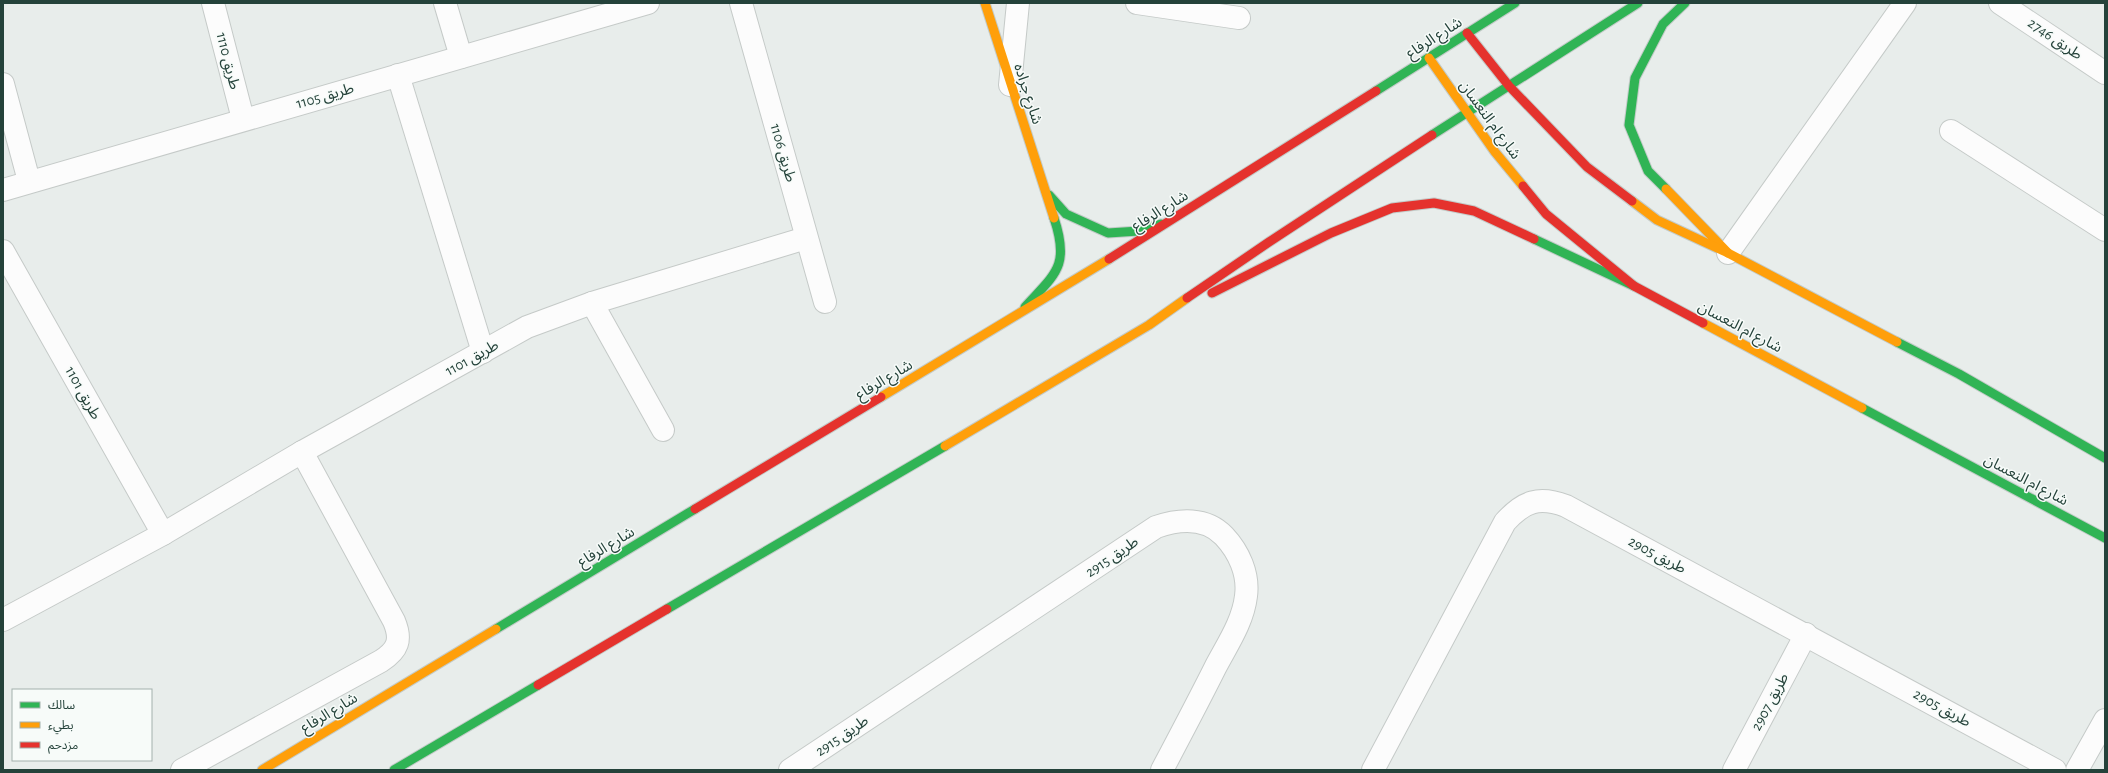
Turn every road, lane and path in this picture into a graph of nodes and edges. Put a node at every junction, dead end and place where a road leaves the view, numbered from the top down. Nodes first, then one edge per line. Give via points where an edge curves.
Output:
1 (213, 3) edge
2 (445, 3) edge
3 (648, 3) edge
4 (741, 3) edge
5 (985, 3) edge
6 (1018, 3) edge
7 (1137, 3) edge
8 (1515, 3) edge
9 (1638, 3) edge
10 (1685, 3) edge
11 (1905, 3) edge
12 (1169, 6) edge
13 (2012, 6) edge
14 (1239, 18) dead end
15 (1467, 33) junction
16 (461, 57) junction
17 (1429, 58) junction
18 (2105, 73) edge
19 (398, 75) junction
20 (3, 84) edge
21 (1010, 86) junction
22 (1509, 86) junction
23 (1466, 112) junction
24 (243, 120) junction
25 (1951, 131) dead end
26 (30, 181) junction
27 (3, 190) edge
28 (1047, 193) junction
29 (1172, 220) junction
30 (2105, 230) edge
31 (806, 238) junction
32 (3, 251) edge
33 (1728, 253) junction
34 (1634, 286) junction
35 (825, 302) dead end
36 (592, 304) junction
37 (1016, 316) junction
38 (1148, 325) junction
39 (484, 352) junction
40 (663, 430) dead end
41 (302, 452) junction
42 (2105, 458) edge
43 (163, 534) junction
44 (2105, 538) edge
45 (3, 620) edge
46 (1806, 634) junction
47 (2105, 720) edge
48 (182, 770) edge
49 (262, 770) edge
50 (394, 770) edge
51 (790, 770) edge
52 (1162, 770) edge
53 (1373, 770) edge
54 (1734, 770) edge
55 (2055, 770) edge
56 (2077, 770) edge

1 - 24 street, طريق 1110
2 - 16 street
3 - 16 street, طريق 1105
4 - 31 street, طريق 1106
5 - 21 main road, شارع جراده
6 - 21 street
7 - 12 street
8 - 15 main road, شارع الرفاع
9 - 22 main road
10 - 33 main road via 1663,24 1635,78 1629,125 1648,171
11 - 33 street
12 - 14 street
13 - 18 street, طريق 2746
15 - 17 main road, شارع الرفاع
15 - 22 main road
16 - 19 street, طريق 1105
17 - 23 main road, شارع ام النعسان
17 - 29 main road, شارع الرفاع
19 - 24 street, طريق 1105
19 - 39 street
20 - 26 street
21 - 28 main road, شارع جراده
22 - 23 main road
22 - 33 main road via 1587,167 1635,204 1657,220
23 - 34 main road, شارع ام النعسان via 1546,214
23 - 38 main road via 1252,251
24 - 26 street, طريق 1105
25 - 30 street
26 - 27 street, طريق 1105
28 - 29 main road, شارع جراده via 1066,214 1108,233 1139,231
28 - 37 main road, شارع جراده via 1060,237 1061,260 1052,278
29 - 37 main road, شارع الرفاع
31 - 35 street, طريق 1106
31 - 36 street, طريق 1101
32 - 43 street, طريق 1101
33 - 42 main road via 1959,374
34 - 38 main road via 1474,211 1434,203 1392,208 1331,233
34 - 44 main road, شارع ام النعسان
36 - 39 street, طريق 1101 via 527,328
36 - 40 street
37 - 49 main road, شارع الرفاع
38 - 50 main road
39 - 41 street, طريق 1101
41 - 43 street, طريق 1101
41 - 48 street via 394,621 399,632 397,644 392,654 381,661
43 - 45 street, طريق 1101
46 - 53 street, طريق 2905 via 1566,506 1547,501 1529,503 1515,511 1505,522
46 - 54 street, طريق 2907
46 - 55 street, طريق 2905
47 - 56 street
51 - 52 street, طريق 2915 via 1156,527 1169,522 1195,522 1219,531 1232,545 1241,561 1247,595 1239,624

